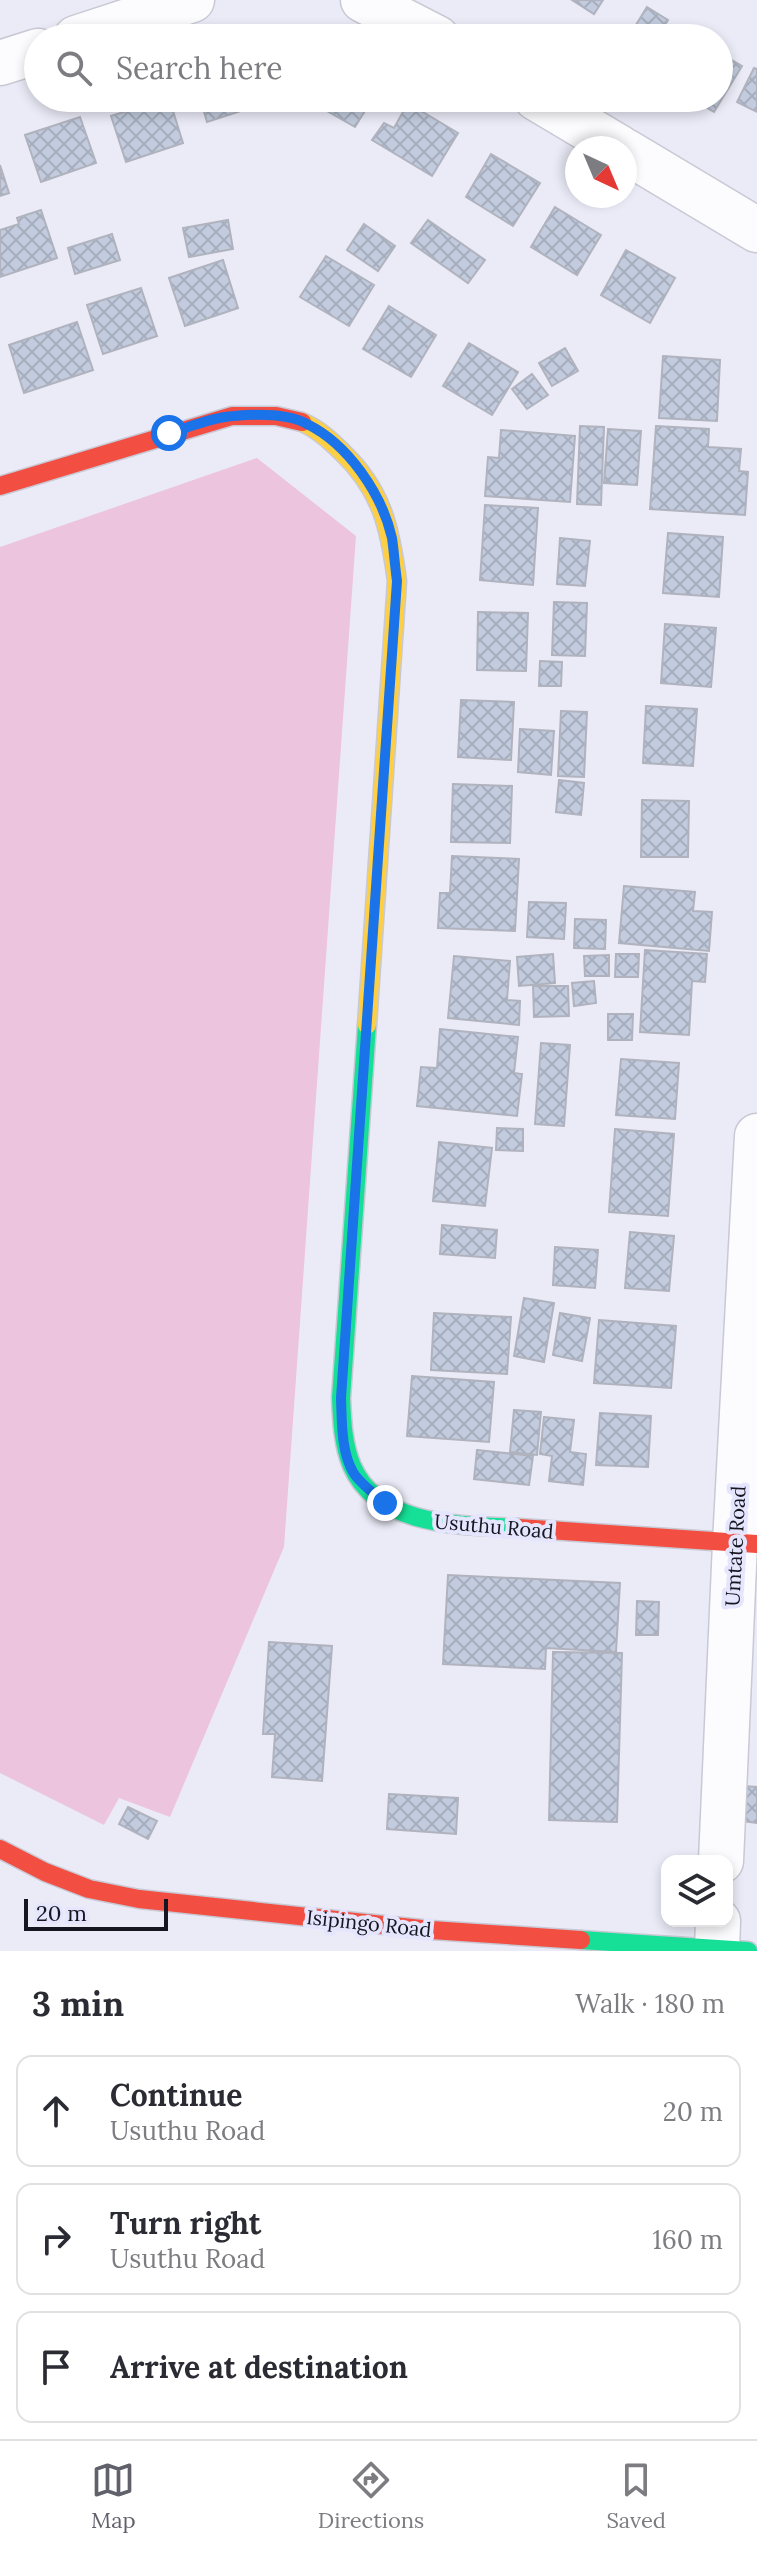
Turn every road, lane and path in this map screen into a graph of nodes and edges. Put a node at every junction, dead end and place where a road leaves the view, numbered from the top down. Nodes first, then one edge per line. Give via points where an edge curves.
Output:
1 (192, 0) edge
2 (363, 0) edge
3 (119, 24) edge
4 (410, 24) edge
5 (24, 55) edge
6 (0, 63) edge
7 (560, 112) edge
8 (600, 136) edge
9 (637, 158) edge
10 (757, 230) edge
11 (0, 486) edge
12 (757, 1136) edge
13 (746, 1544) edge
14 (0, 1849) edge
15 (721, 1855) edge
16 (728, 1941) edge

1 - 3 street
2 - 4 street
5 - 6 street
7 - 8 street
9 - 10 street
11 - 13 street, Usuthu Road via 232,416 276,416 305,423 327,437 371,486 391,537 397,581 341,1398 348,1460 355,1475 385,1503 436,1523
12 - 13 street, Umtate Road
13 - 15 street, Umtate Road
14 - 16 street, Isipingo Road via 89,1889 139,1899 431,1930

